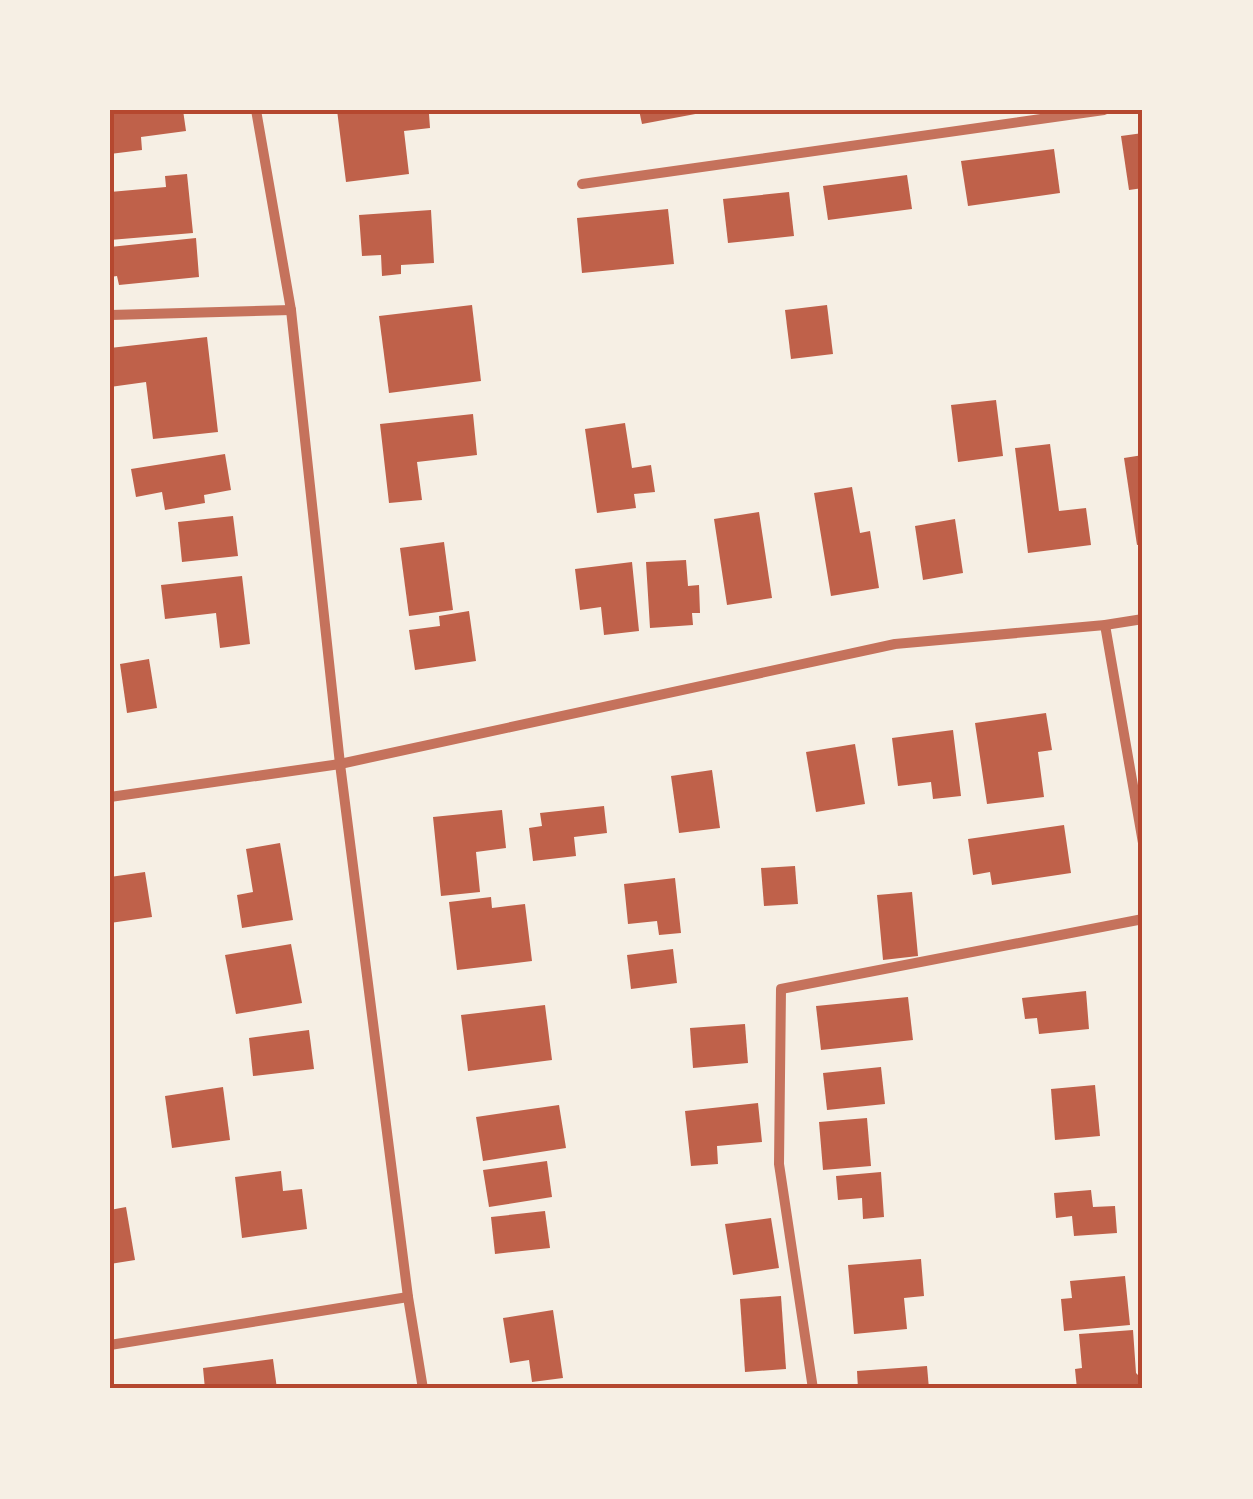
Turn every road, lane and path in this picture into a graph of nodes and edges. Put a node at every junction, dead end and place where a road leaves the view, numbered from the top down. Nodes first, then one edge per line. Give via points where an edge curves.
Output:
1 (256, 110) edge
2 (1104, 110) edge
3 (582, 184) dead end
4 (292, 310) junction
5 (110, 315) edge
6 (1143, 619) edge
7 (1105, 625) junction
8 (340, 764) junction
9 (110, 797) edge
10 (1143, 843) edge
11 (1143, 919) edge
12 (408, 1296) junction
13 (110, 1344) edge
14 (423, 1389) edge
15 (813, 1389) edge

1 - 4 street
2 - 3 street
4 - 5 street
4 - 8 street
6 - 7 street
7 - 8 street via 895,644
7 - 10 street
8 - 9 street
8 - 12 street
11 - 15 street via 781,989 780,1164
12 - 13 street
12 - 14 street

